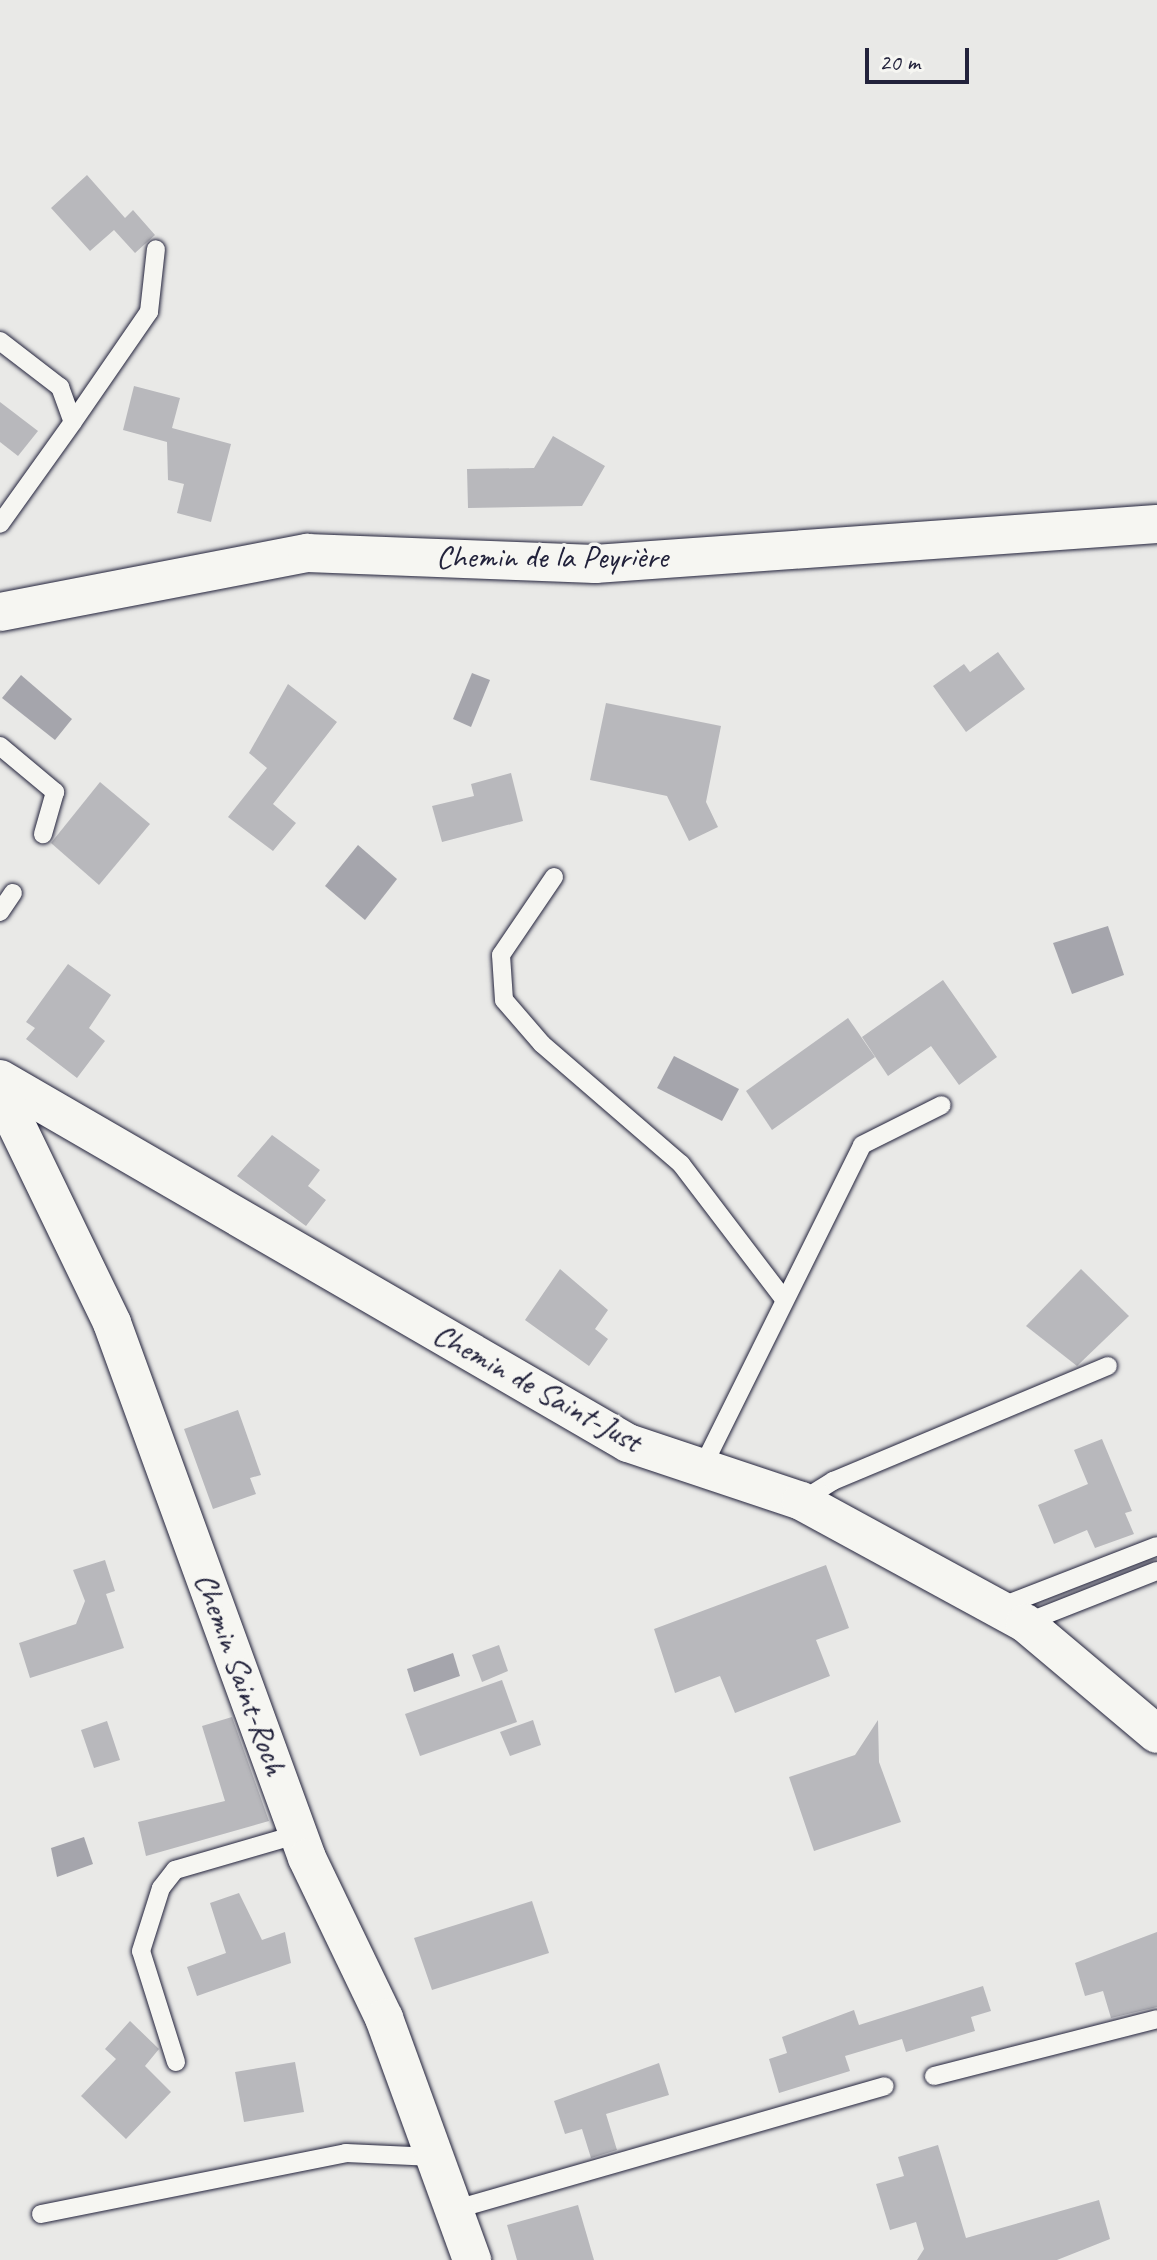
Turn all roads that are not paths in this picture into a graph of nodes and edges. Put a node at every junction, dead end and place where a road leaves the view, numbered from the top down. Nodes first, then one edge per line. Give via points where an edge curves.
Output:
1 (156, 249) dead end
2 (0, 341) edge
3 (73, 422) junction
4 (0, 524) edge
5 (1157, 524) edge
6 (0, 612) edge
7 (0, 746) edge
8 (43, 834) dead end
9 (554, 877) dead end
10 (13, 893) dead end
11 (0, 912) edge
12 (0, 1079) edge
13 (0, 1091) edge
14 (942, 1105) dead end
15 (783, 1298) junction
16 (1108, 1366) dead end
17 (702, 1468) junction
18 (801, 1501) junction
19 (1157, 1546) edge
20 (1157, 1571) edge
21 (1011, 1616) junction
22 (1157, 1734) edge
23 (299, 1834) junction
24 (1157, 2019) edge
25 (176, 2062) dead end
26 (934, 2076) dead end
27 (885, 2086) dead end
28 (434, 2157) junction
29 (453, 2210) junction
30 (41, 2214) dead end
31 (472, 2260) edge

1 - 3 lane via 149,312
2 - 3 lane via 60,387
3 - 4 lane
5 - 6 street, Chemin de la Peyrière via 595,564 307,553
7 - 8 lane via 55,792
9 - 15 lane via 501,955 504,1000 542,1044 681,1164
10 - 11 lane
12 - 17 street, Chemin de Saint-Just via 628,1443
13 - 23 street, Chemin Saint-Roch via 112,1323
14 - 15 lane via 862,1145
15 - 17 lane
16 - 18 lane via 833,1481
17 - 18 street, Chemin de Saint-Just
18 - 21 street, Chemin de Saint-Just
19 - 21 lane
20 - 21 lane
21 - 22 street, Chemin de Saint-Just
23 - 25 lane via 175,1870 161,1888 141,1951
23 - 28 street, Chemin Saint-Roch via 384,2018
24 - 26 lane
27 - 29 lane
28 - 29 street, Chemin Saint-Roch
28 - 30 lane via 346,2153
29 - 31 street, Chemin Saint-Roch

